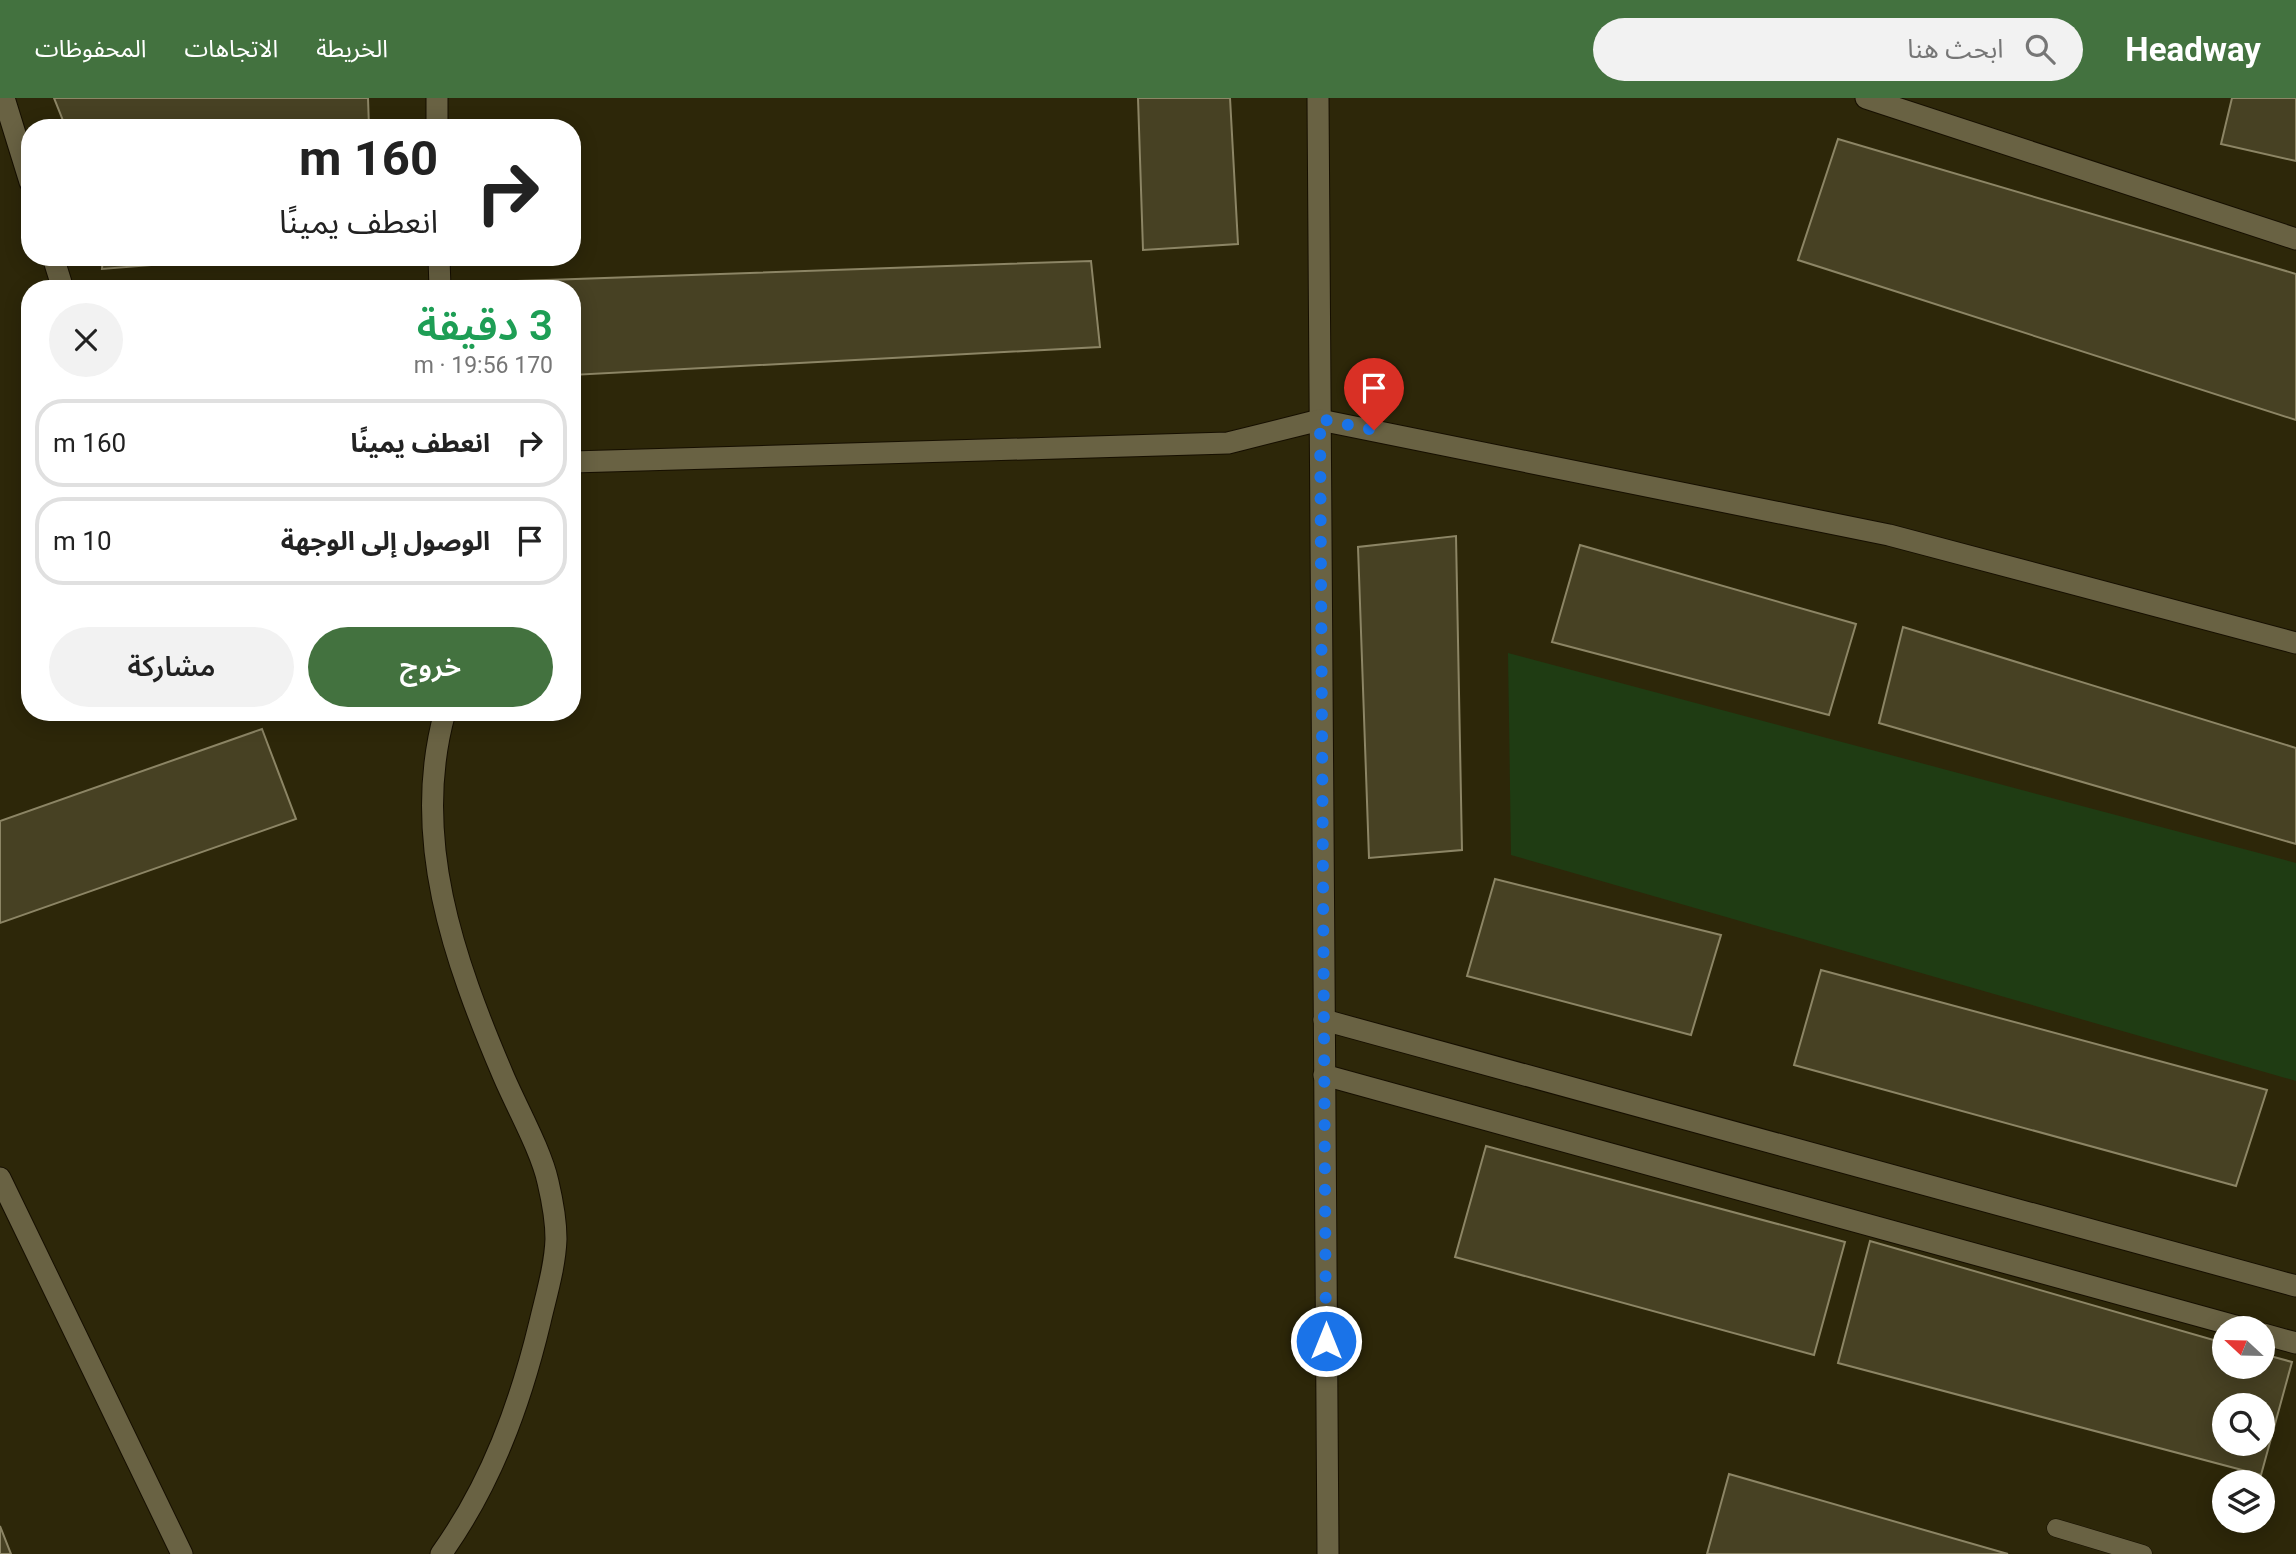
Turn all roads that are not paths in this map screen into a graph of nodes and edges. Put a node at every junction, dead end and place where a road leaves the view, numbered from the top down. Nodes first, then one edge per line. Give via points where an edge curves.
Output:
1 (4, 98) edge
2 (437, 98) edge
3 (1318, 98) edge
4 (1866, 98) edge
5 (437, 119) edge
6 (21, 153) edge
7 (2296, 239) edge
8 (1320, 419) junction
9 (581, 463) edge
10 (2296, 643) edge
11 (443, 721) edge
12 (1324, 1020) junction
13 (1324, 1075) junction
14 (0, 1178) edge
15 (2296, 1286) edge
16 (2212, 1319) edge
17 (2275, 1337) edge
18 (2296, 1343) edge
19 (2056, 1528) dead end
20 (182, 1554) edge
21 (441, 1554) edge
22 (1328, 1554) edge
23 (2143, 1554) edge

1 - 6 street
2 - 5 street
3 - 8 street
4 - 7 street
8 - 9 street via 1228,443
8 - 10 street via 1889,535
8 - 12 street
11 - 21 street via 431,824 448,930 547,1180 556,1239 525,1384 482,1491
12 - 13 street
12 - 15 street
13 - 16 street
13 - 22 street
14 - 20 street
17 - 18 street
19 - 23 lane

